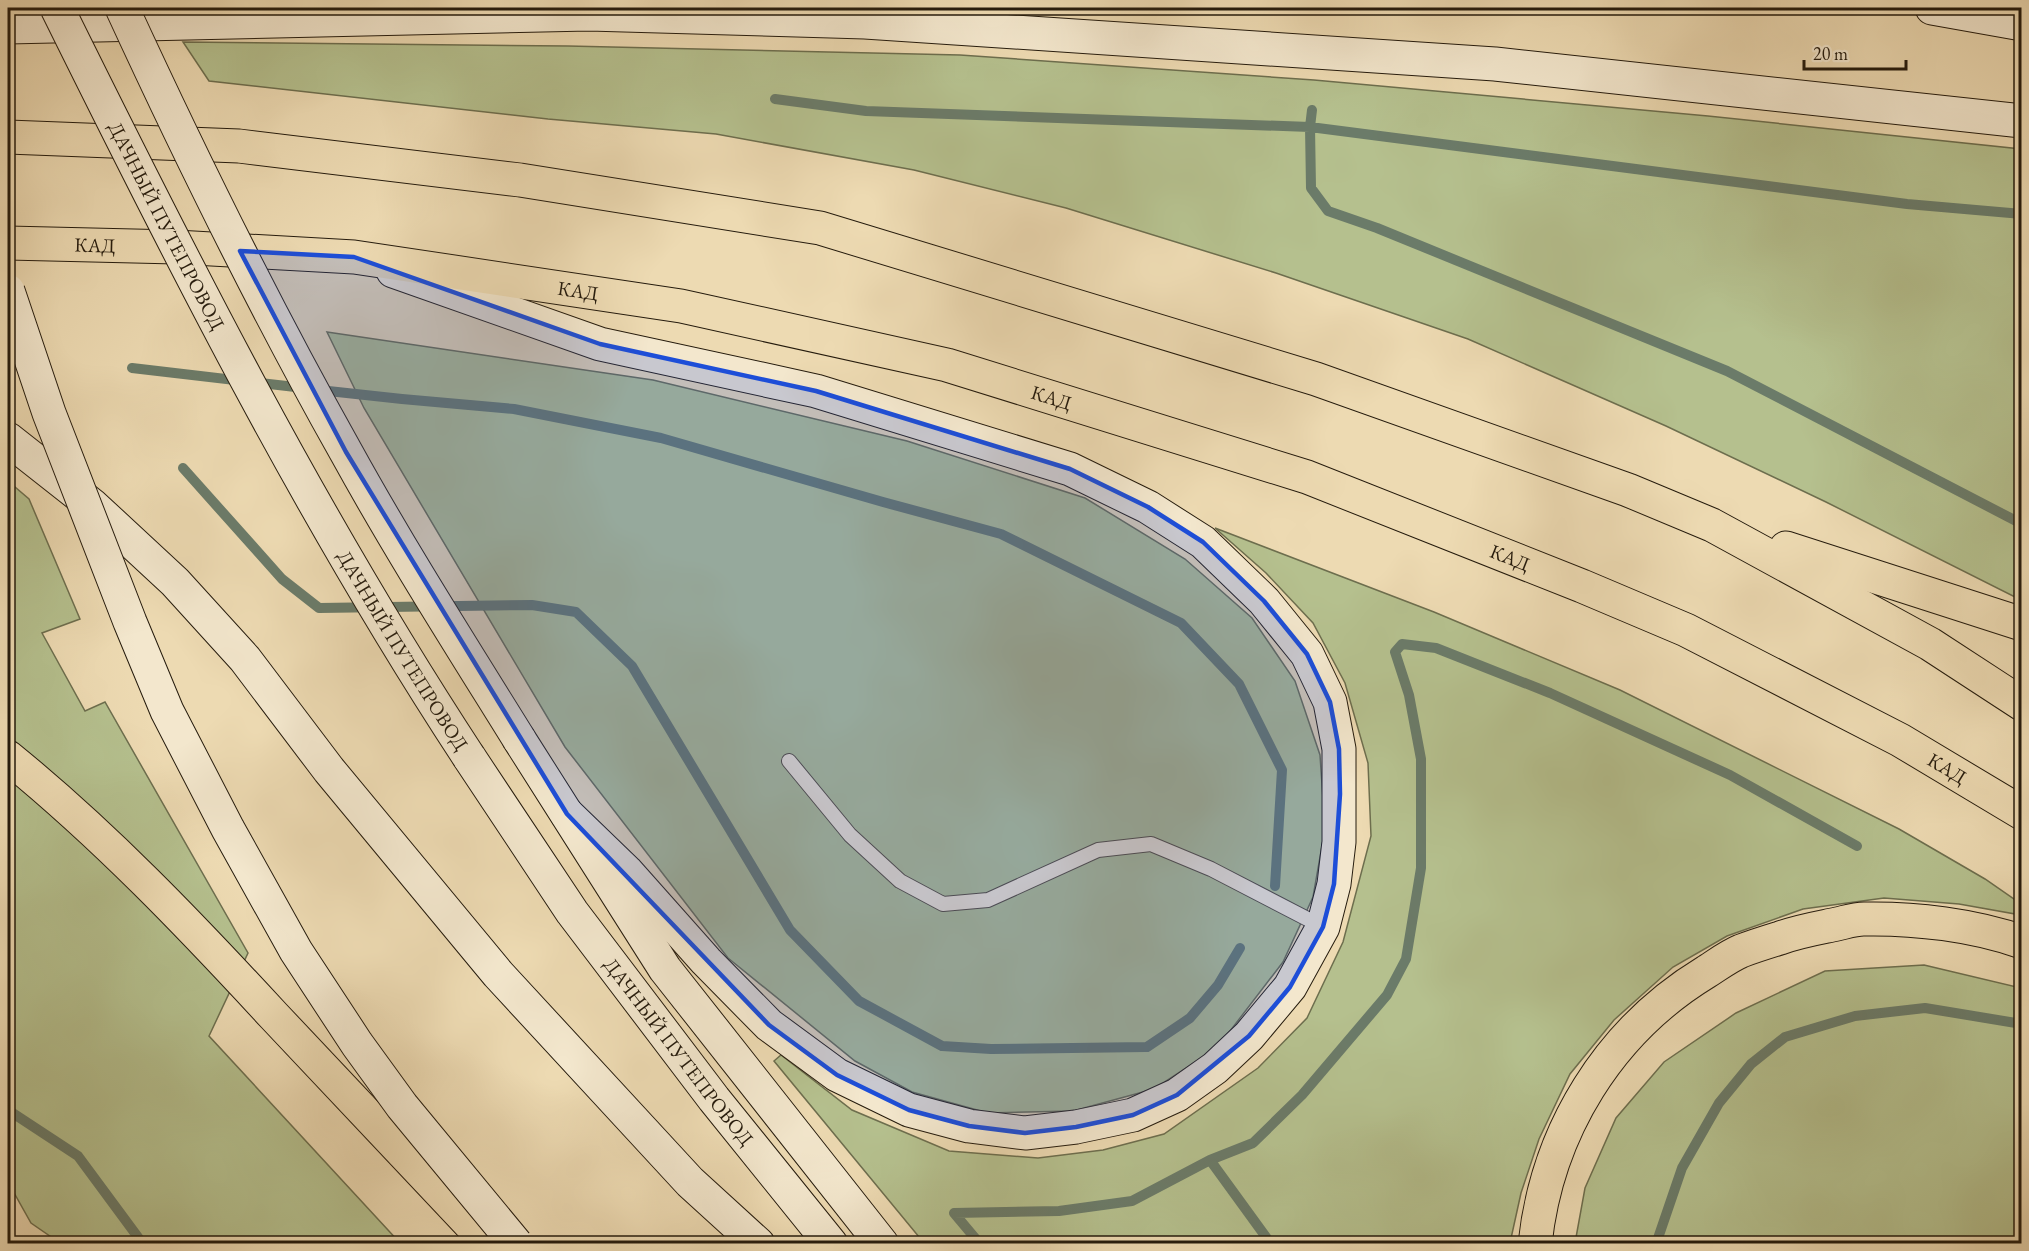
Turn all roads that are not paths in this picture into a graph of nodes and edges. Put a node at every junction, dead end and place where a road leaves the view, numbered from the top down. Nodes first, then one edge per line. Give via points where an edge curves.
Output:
1 (57, 8) edge
2 (122, 8) edge
3 (1932, 8) edge
4 (866, 15) edge
5 (2022, 24) edge
6 (8, 27) edge
7 (2022, 121) edge
8 (8, 137) edge
9 (8, 243) edge
10 (354, 257) junction
11 (8, 291) edge
12 (8, 439) edge
13 (1712, 525) junction
14 (2022, 624) edge
15 (2022, 704) edge
16 (8, 757) edge
17 (789, 761) dead end
18 (2022, 813) edge
19 (567, 814) junction
20 (1323, 927) junction
21 (2022, 942) edge
22 (489, 1244) edge
23 (516, 1244) edge
24 (758, 1244) edge
25 (831, 1244) edge
26 (882, 1244) edge
27 (1535, 1244) edge

1 - 25 main road, ДАЧНЫЙ ПУТЕПРОВОД, bridge via 263,410 416,676 573,912 714,1099
2 - 19 main road, ДАЧНЫЙ ПУТЕПРОВОД, bridge via 177,128 346,452
3 - 5 main road
4 - 6 main road via 589,14
4 - 7 main road via 1495,64
8 - 13 highway via 239,146 520,180 820,228 1316,379 1628,490
9 - 10 highway, КАД
10 - 18 highway, КАД via 681,306 947,365 1307,477 1686,630 1900,740
10 - 20 main road via 600,344 816,391 1070,469 1148,507 1203,542 1264,600 1306,654 1330,702 1340,749 1339,842
11 - 23 main road, bridge via 49,413 134,632 167,711 228,829 296,951 357,1044 402,1106
12 - 24 main road via 93,506 175,582 245,659 329,770 498,974 690,1182
13 - 14 highway
13 - 15 highway via 1930,644
16 - 22 highway via 112,849 212,949
17 - 20 lane via 858,843 900,881 943,904 988,900 1098,850 1151,844 1211,868
19 - 20 main road via 626,871 769,1025 837,1075 909,1110 969,1126 1025,1133 1076,1127 1133,1115 1177,1095 1215,1068 1249,1036 1290,987
19 - 26 main road, ДАЧНЫЙ ПУТЕПРОВОД via 665,969
21 - 27 highway via 1939,923 1863,919 1799,932 1739,952 1680,988 1631,1033 1595,1076 1570,1119 1550,1168

